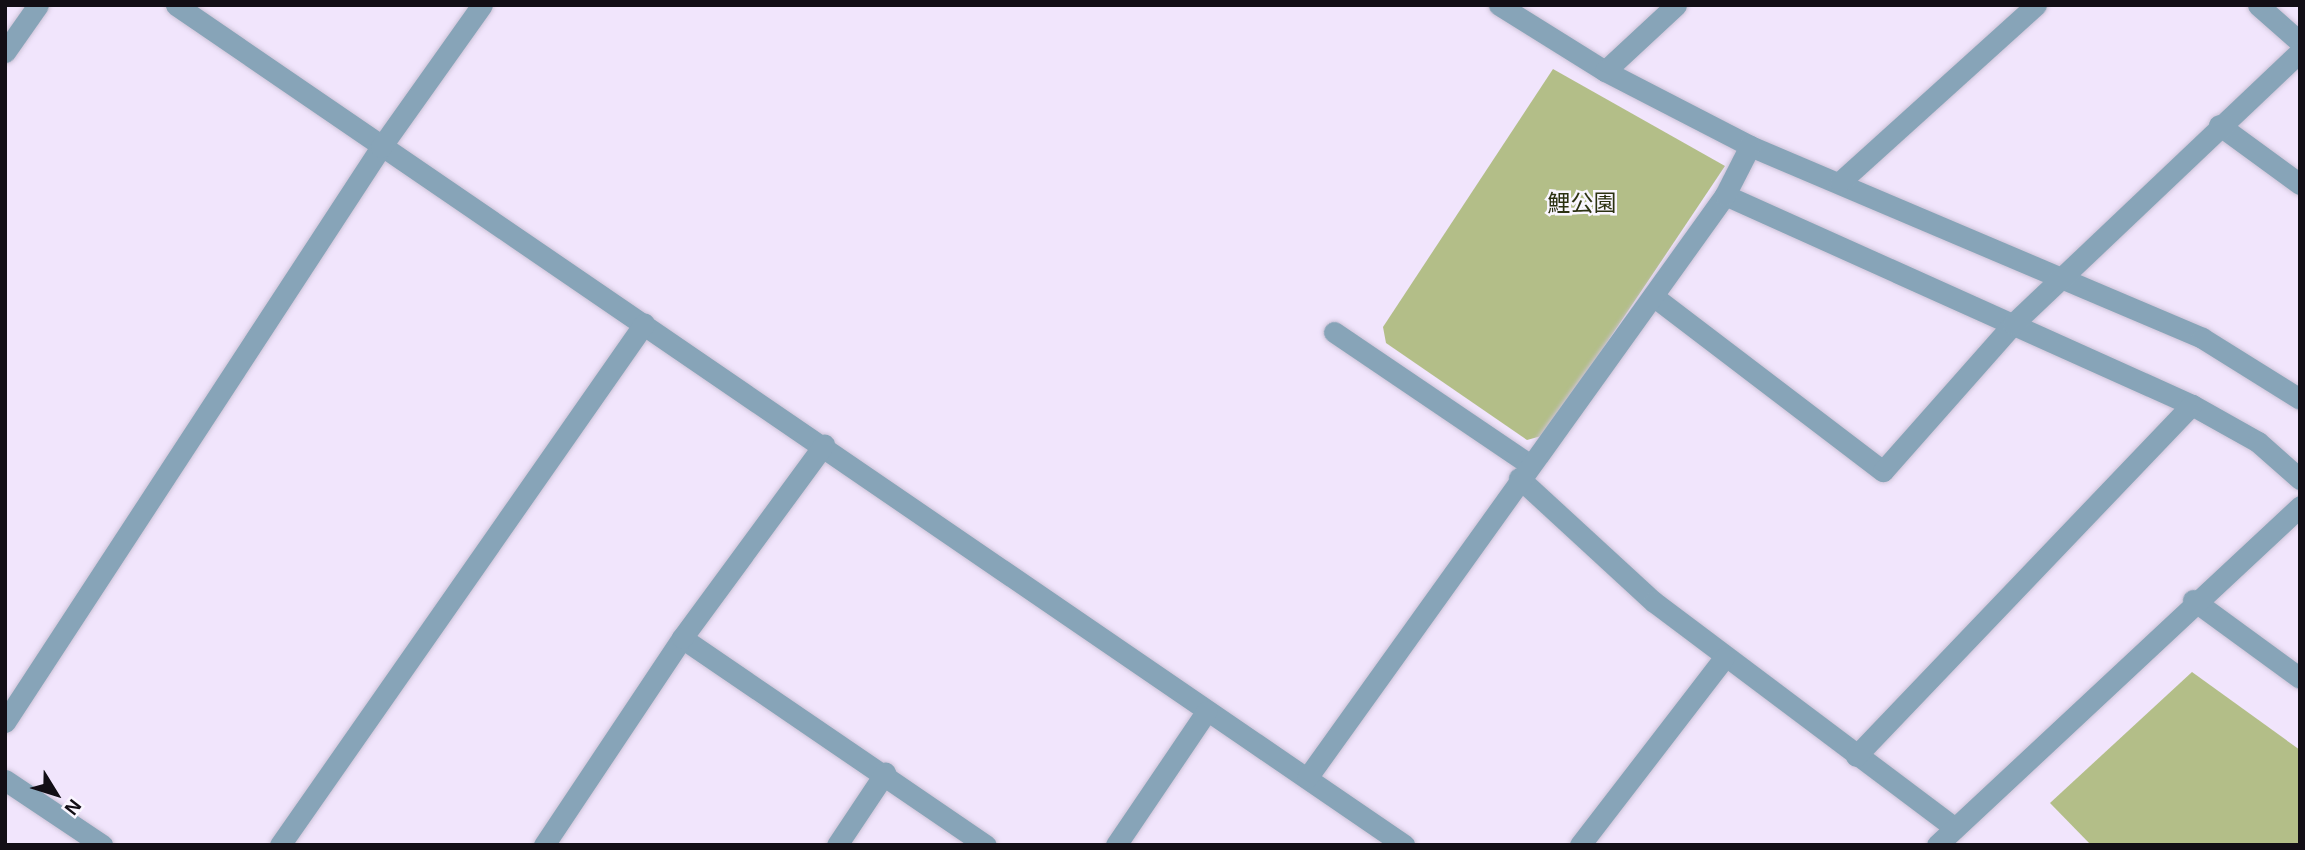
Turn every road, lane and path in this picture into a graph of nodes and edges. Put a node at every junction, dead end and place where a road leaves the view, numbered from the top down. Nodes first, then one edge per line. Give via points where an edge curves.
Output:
1 (38, 5) edge
2 (176, 5) edge
3 (482, 5) edge
4 (1499, 5) edge
5 (1676, 5) edge
6 (2036, 5) edge
7 (2258, 5) edge
8 (2300, 42) edge
9 (5, 52) edge
10 (2300, 52) edge
11 (1605, 71) junction
12 (2219, 125) junction
13 (381, 146) junction
14 (1750, 146) junction
15 (1840, 182) junction
16 (2300, 184) edge
17 (1725, 195) junction
18 (2060, 278) junction
19 (1653, 296) junction
20 (644, 324) junction
21 (2013, 324) junction
22 (1334, 332) dead end
23 (2300, 400) edge
24 (2192, 404) junction
25 (824, 445) junction
26 (1524, 471) junction
27 (2300, 479) edge
28 (2300, 506) edge
29 (2193, 600) junction
30 (682, 638) junction
31 (1724, 658) junction
32 (2300, 678) edge
33 (1206, 712) junction
34 (5, 722) edge
35 (1856, 757) junction
36 (885, 773) junction
37 (1307, 778) junction
38 (5, 780) edge
39 (1955, 828) junction
40 (102, 845) edge
41 (280, 845) edge
42 (544, 845) edge
43 (837, 845) edge
44 (986, 845) edge
45 (1116, 845) edge
46 (1404, 845) edge
47 (1580, 845) edge
48 (1937, 845) edge

1 - 9 street
2 - 13 street
3 - 13 street
4 - 11 street
5 - 11 street
6 - 15 street
7 - 8 street
10 - 12 street
11 - 14 street
12 - 16 street
12 - 18 street
13 - 20 street
13 - 34 street
14 - 15 street
14 - 17 street
15 - 18 street
17 - 19 street
17 - 21 street
18 - 21 street
18 - 23 street via 2202,338
19 - 21 street via 1883,471
19 - 26 street
20 - 25 street
20 - 41 street
21 - 24 street
22 - 26 street
24 - 27 street via 2258,442
24 - 35 street
25 - 30 street
25 - 33 street
26 - 31 street
26 - 37 street
28 - 29 street
29 - 32 street
29 - 39 street
30 - 36 street
30 - 42 street
31 - 35 street
31 - 47 street
33 - 37 street
33 - 45 street
35 - 39 street
36 - 43 street
36 - 44 street
37 - 46 street
38 - 40 street
39 - 48 street

